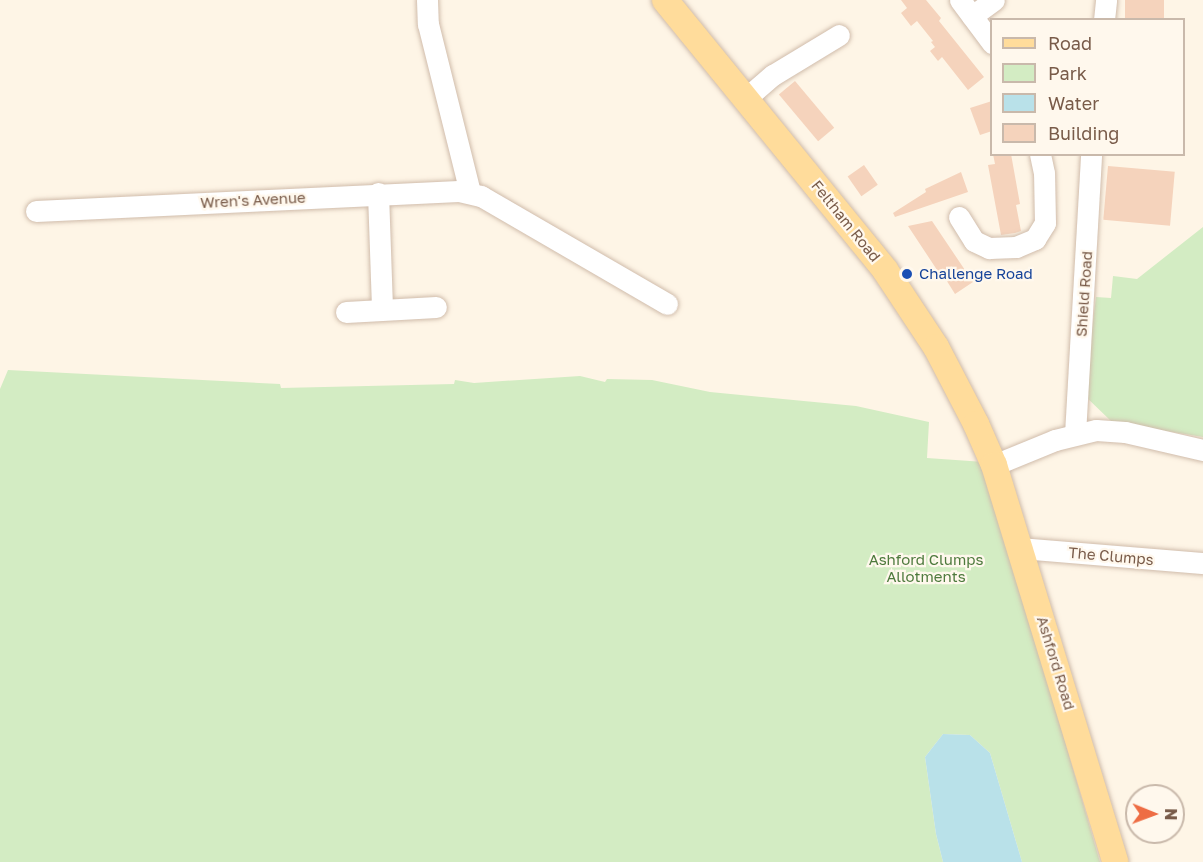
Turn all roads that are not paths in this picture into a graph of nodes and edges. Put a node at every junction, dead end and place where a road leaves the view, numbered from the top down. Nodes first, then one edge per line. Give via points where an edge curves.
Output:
1 (427, 0) edge
2 (666, 0) edge
3 (994, 0) edge
4 (1106, 0) edge
5 (966, 8) edge
6 (1104, 18) edge
7 (839, 35) dead end
8 (990, 40) edge
9 (745, 99) junction
10 (1040, 156) edge
11 (1090, 156) edge
12 (378, 193) junction
13 (470, 193) junction
14 (36, 212) dead end
15 (959, 217) dead end
16 (667, 304) dead end
17 (436, 307) dead end
18 (382, 309) junction
19 (346, 312) dead end
20 (1075, 434) junction
21 (1203, 450) edge
22 (994, 465) junction
23 (1020, 548) junction
24 (1203, 563) edge
25 (1115, 862) edge

1 - 13 street via 428,24
2 - 9 main road, Feltham Road
3 - 5 street
4 - 6 street
5 - 8 street
7 - 9 street via 773,75
9 - 22 main road, Feltham Road via 885,270 936,347
10 - 15 street via 1045,223 1035,239 1016,247 989,248 974,241
11 - 20 street, Shield Road
12 - 13 street, Wren's Avenue
12 - 14 street, Wren's Avenue
12 - 18 street
13 - 16 street, Wren's Avenue
17 - 18 street
18 - 19 street
20 - 21 street via 1096,430 1125,432
20 - 22 street
22 - 23 main road, Ashford Road
23 - 24 street, The Clumps
23 - 25 main road, Ashford Road

